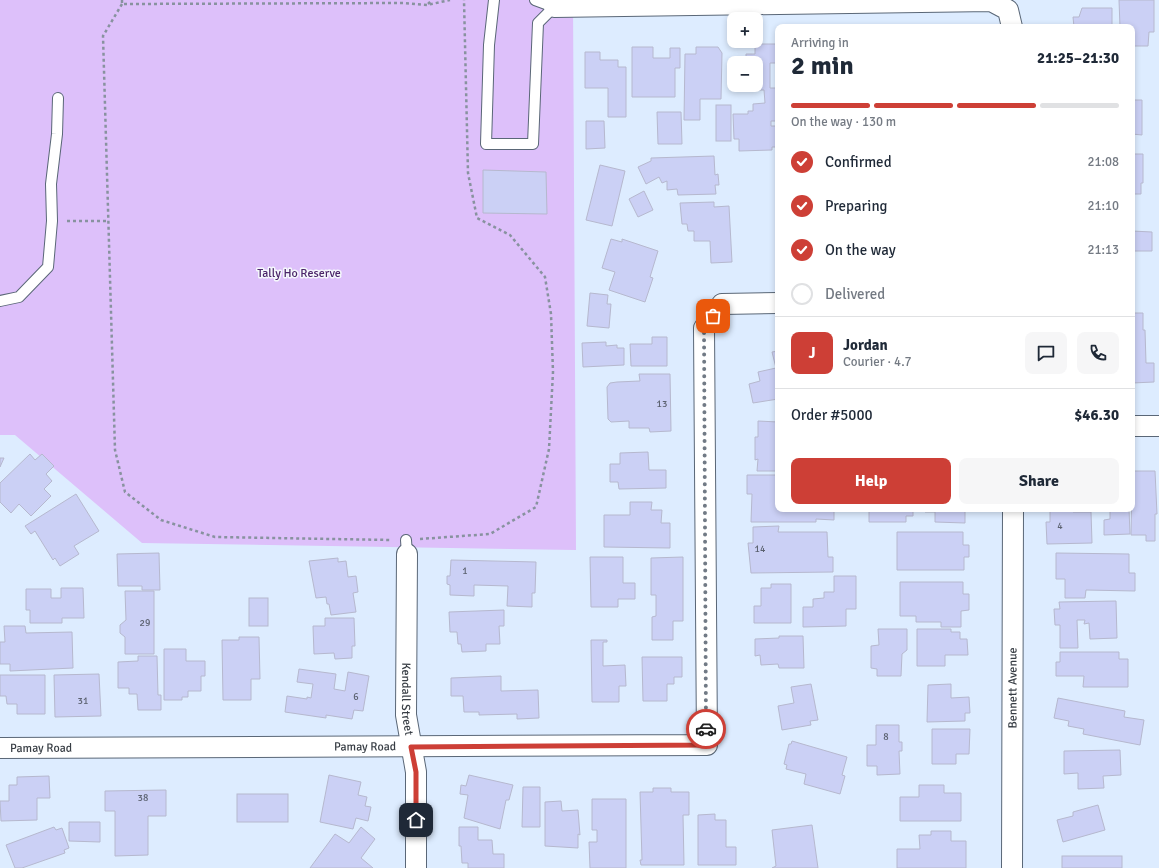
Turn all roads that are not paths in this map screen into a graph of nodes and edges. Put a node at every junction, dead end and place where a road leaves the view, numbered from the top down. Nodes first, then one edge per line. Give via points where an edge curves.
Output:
1 (494, 0) edge
2 (535, 0) edge
3 (554, 7) junction
4 (1011, 24) edge
5 (58, 98) dead end
6 (0, 301) edge
7 (775, 303) edge
8 (1135, 426) edge
9 (1159, 426) edge
10 (1013, 512) edge
11 (406, 547) road end
12 (411, 747) junction
13 (0, 748) edge
14 (416, 868) edge
15 (1012, 868) edge

1 - 3 lane via 489,45 486,144 533,144 538,23
2 - 3 lane
3 - 4 street via 991,2 1008,10
5 - 6 lane via 48,267 19,297
7 - 12 street, Pamay Road via 722,304 704,328 707,745
8 - 9 street
10 - 15 street, Bennett Avenue
11 - 12 street, Kendall Street via 406,715
12 - 13 street, Pamay Road
12 - 14 street, Kendall Street via 416,772

